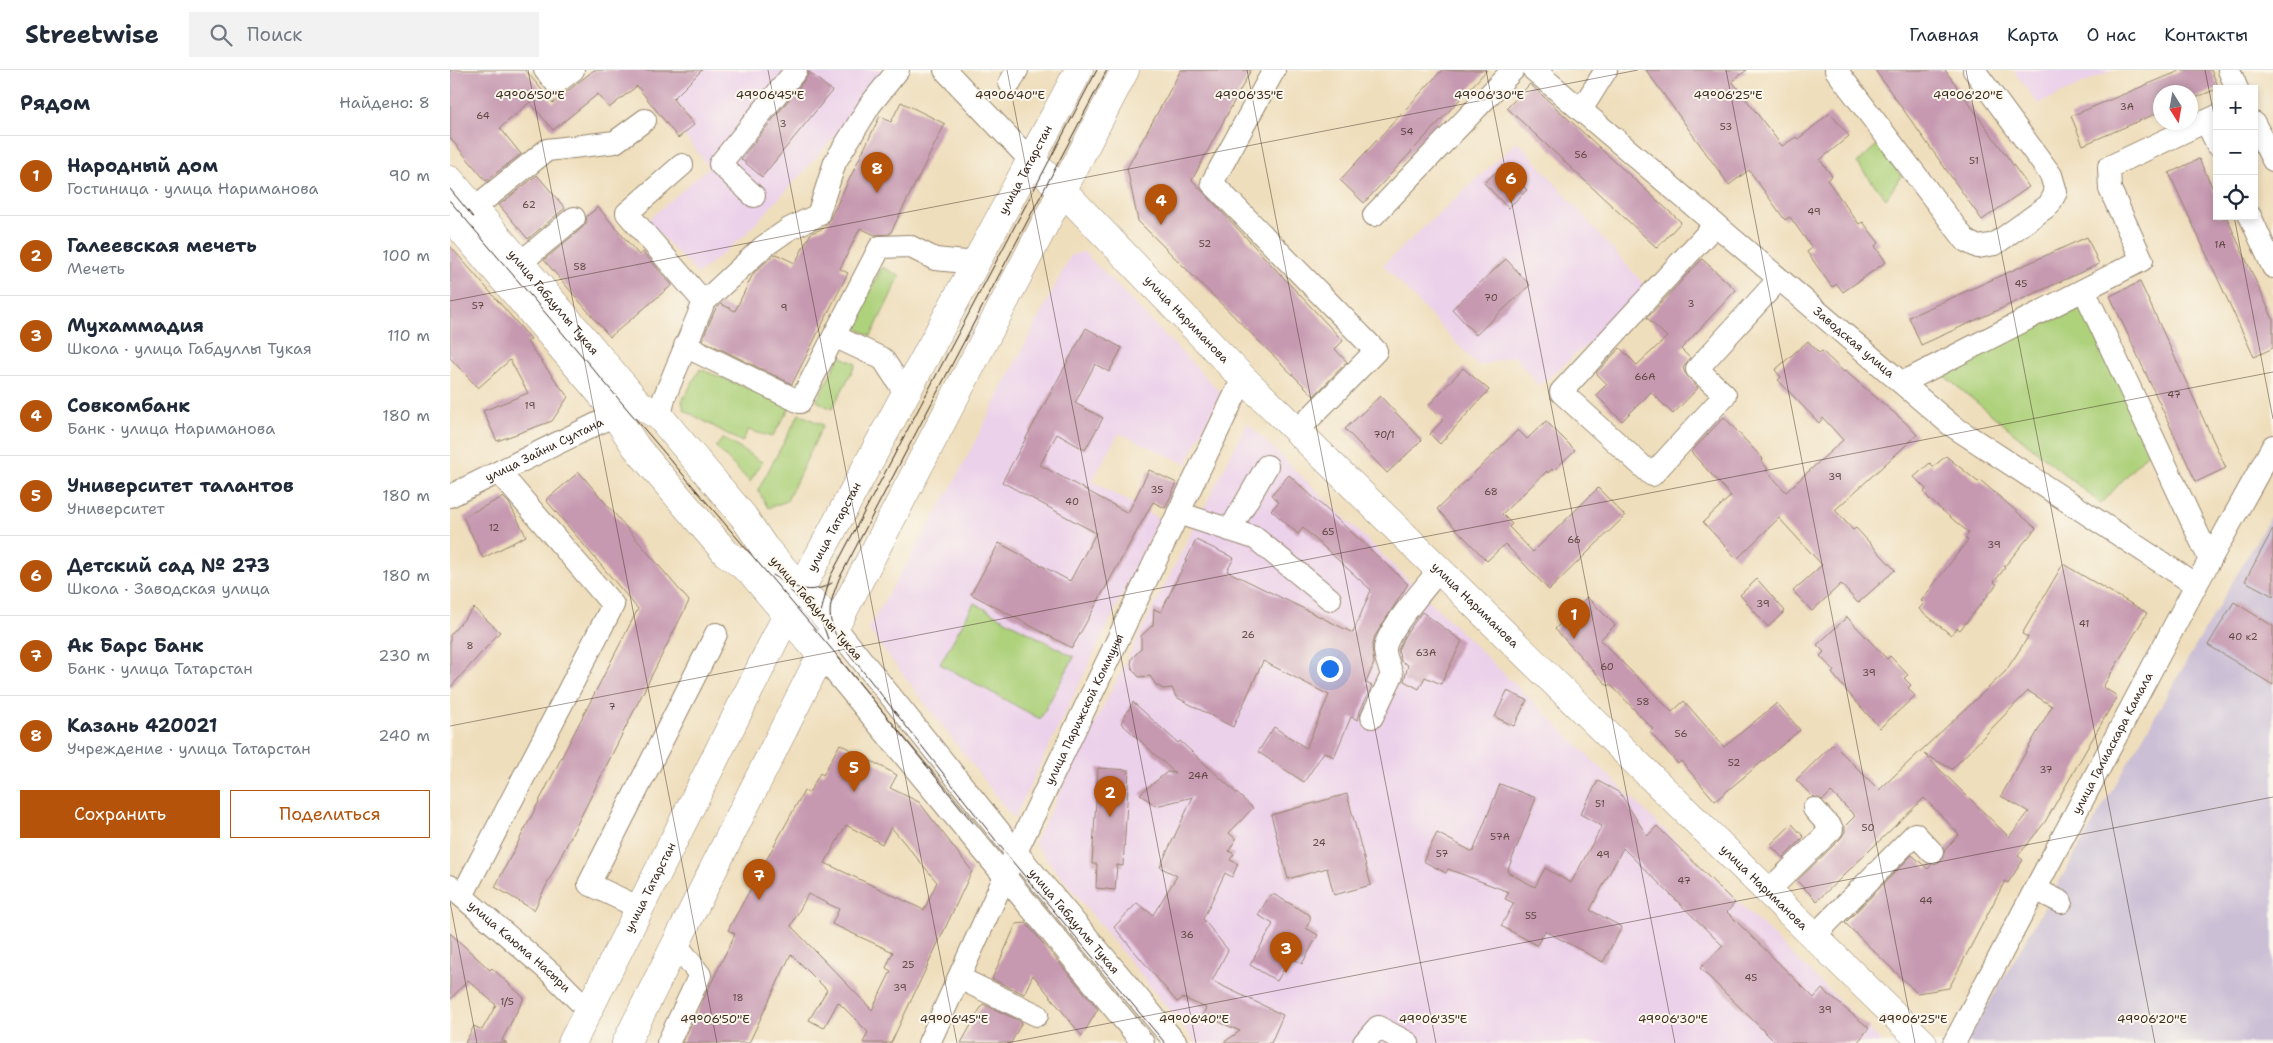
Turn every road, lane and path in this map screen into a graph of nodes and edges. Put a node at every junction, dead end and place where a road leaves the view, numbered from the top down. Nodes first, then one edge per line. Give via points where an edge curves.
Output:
1 (545, 70) edge
2 (573, 70) edge
3 (796, 70) edge
4 (898, 70) edge
5 (944, 70) edge
6 (1079, 70) edge
7 (1125, 70) edge
8 (1274, 70) edge
9 (1514, 70) edge
10 (1534, 70) edge
11 (1606, 70) edge
12 (1836, 70) edge
13 (1974, 70) edge
14 (2229, 70) edge
15 (2235, 85) edge
16 (1581, 110) junction
17 (2212, 119) edge
18 (645, 120) dead end
19 (2258, 130) edge
20 (2273, 160) edge
21 (1031, 162) junction
22 (682, 165) dead end
23 (450, 180) edge
24 (1062, 190) junction
25 (754, 196) dead end
26 (462, 212) edge
27 (1374, 215) dead end
28 (574, 218) dead end
29 (2252, 220) edge
30 (1715, 225) junction
31 (520, 263) junction
32 (976, 263) junction
33 (2273, 267) edge
34 (1779, 279) junction
35 (2084, 290) junction
36 (704, 302) junction
37 (834, 336) junction
38 (685, 346) junction
39 (1243, 378) junction
40 (1902, 383) junction
41 (906, 394) junction
42 (638, 412) junction
43 (1296, 431) junction
44 (2273, 446) edge
45 (1267, 466) dead end
46 (499, 472) junction
47 (450, 496) edge
48 (1178, 513) junction
49 (1230, 530) junction
50 (2201, 567) junction
51 (1439, 570) junction
52 (801, 590) junction
53 (1330, 600) dead end
54 (788, 615) junction
55 (835, 627) junction
56 (716, 634) dead end
57 (822, 655) junction
58 (1372, 717) dead end
59 (1814, 809) dead end
60 (1016, 852) junction
61 (1932, 852) dead end
62 (1004, 878) junction
63 (2035, 888) junction
64 (456, 891) edge
65 (1768, 891) junction
66 (2061, 902) dead end
67 (640, 908) junction
68 (1814, 936) junction
69 (676, 944) junction
70 (959, 978) junction
71 (588, 1010) junction
72 (1037, 1015) dead end
73 (572, 1043) edge
74 (626, 1043) edge
75 (668, 1043) edge
76 (929, 1043) edge
77 (1143, 1043) edge
78 (1176, 1043) edge
79 (1364, 1043) edge
80 (1408, 1043) edge
81 (1923, 1043) edge
82 (1954, 1043) edge

1 - 2 street via 556,83
3 - 25 street via 720,164
4 - 36 street via 870,105 835,162 818,215 763,247
5 - 21 street
6 - 21 main road, улица Татарстан
7 - 24 main road
8 - 43 street via 1212,183 1376,351
9 - 27 street
10 - 16 street, Заводская улица
11 - 16 street
12 - 13 street via 1966,241 1978,247 1995,244 2049,205 2056,192 2051,175
14 - 15 street
16 - 30 street, Заводская улица
17 - 35 street via 2109,167 2110,188 2142,260
18 - 26 street via 615,142 547,150
19 - 20 street
21 - 24 main road, улица Нариманова
21 - 32 main road, улица Татарстан
22 - 36 street via 627,213
23 - 26 main road, улица Габдуллы Тукая
24 - 39 main road, улица Нариманова
24 - 55 main road
26 - 31 main road, улица Габдуллы Тукая
26 - 42 main road, улица Габдуллы Тукая
28 - 31 street
29 - 33 street
30 - 34 street, Заводская улица
30 - 34 street via 1561,392 1652,475 1725,395 1696,369
31 - 42 main road, улица Габдуллы Тукая
32 - 37 street via 935,259 909,246 880,247
32 - 41 main road, улица Татарстан
34 - 40 street, Заводская улица
35 - 40 street
35 - 50 street
36 - 38 street
37 - 38 street via 800,402
37 - 41 street via 883,359
38 - 42 street via 664,398
39 - 43 main road, улица Нариманова
39 - 48 street, улица Парижской Коммуны
40 - 50 street, Заводская улица via 1951,425
41 - 52 main road, улица Татарстан
42 - 46 street, улица Зайни Султана
42 - 52 main road, улица Габдуллы Тукая via 743,516 764,547
42 - 54 main road, улица Габдуллы Тукая via 636,447 720,546 750,571
43 - 51 main road, улица Нариманова
44 - 50 street, улица Галиаскара Камала
45 - 49 street
46 - 47 street, улица Зайни Султана
46 - 64 street via 613,605
48 - 49 street
48 - 60 street, улица Парижской Коммуны
49 - 53 street via 1255,538
50 - 63 street, улица Галиаскара Камала
51 - 58 street via 1387,643 1385,650 1392,675
51 - 65 main road, улица Нариманова
52 - 54 main road, улица Татарстан
52 - 55 main road, улица Габдуллы Тукая
54 - 57 main road, улица Габдуллы Тукая
54 - 67 main road, улица Татарстан
55 - 57 main road
55 - 60 street, улица Габдуллы Тукая
56 - 67 street via 589,884
57 - 62 street, улица Габдуллы Тукая
57 - 69 main road
59 - 65 street via 1832,829
60 - 62 street, улица Парижской Коммуны
60 - 78 street, улица Габдуллы Тукая
61 - 68 street via 1915,834
62 - 70 street, улица Парижской Коммуны
62 - 77 street, улица Габдуллы Тукая
63 - 66 street
63 - 82 street, улица Галиаскара Камала
64 - 71 street, улица Каюма Насыри via 551,973
65 - 68 main road, улица Нариманова
67 - 71 main road, улица Татарстан
68 - 81 main road, улица Нариманова
69 - 74 main road
69 - 75 street via 700,975
70 - 72 street
70 - 76 street, улица Парижской Коммуны
71 - 73 main road, улица Татарстан
79 - 80 street via 1378,1027

